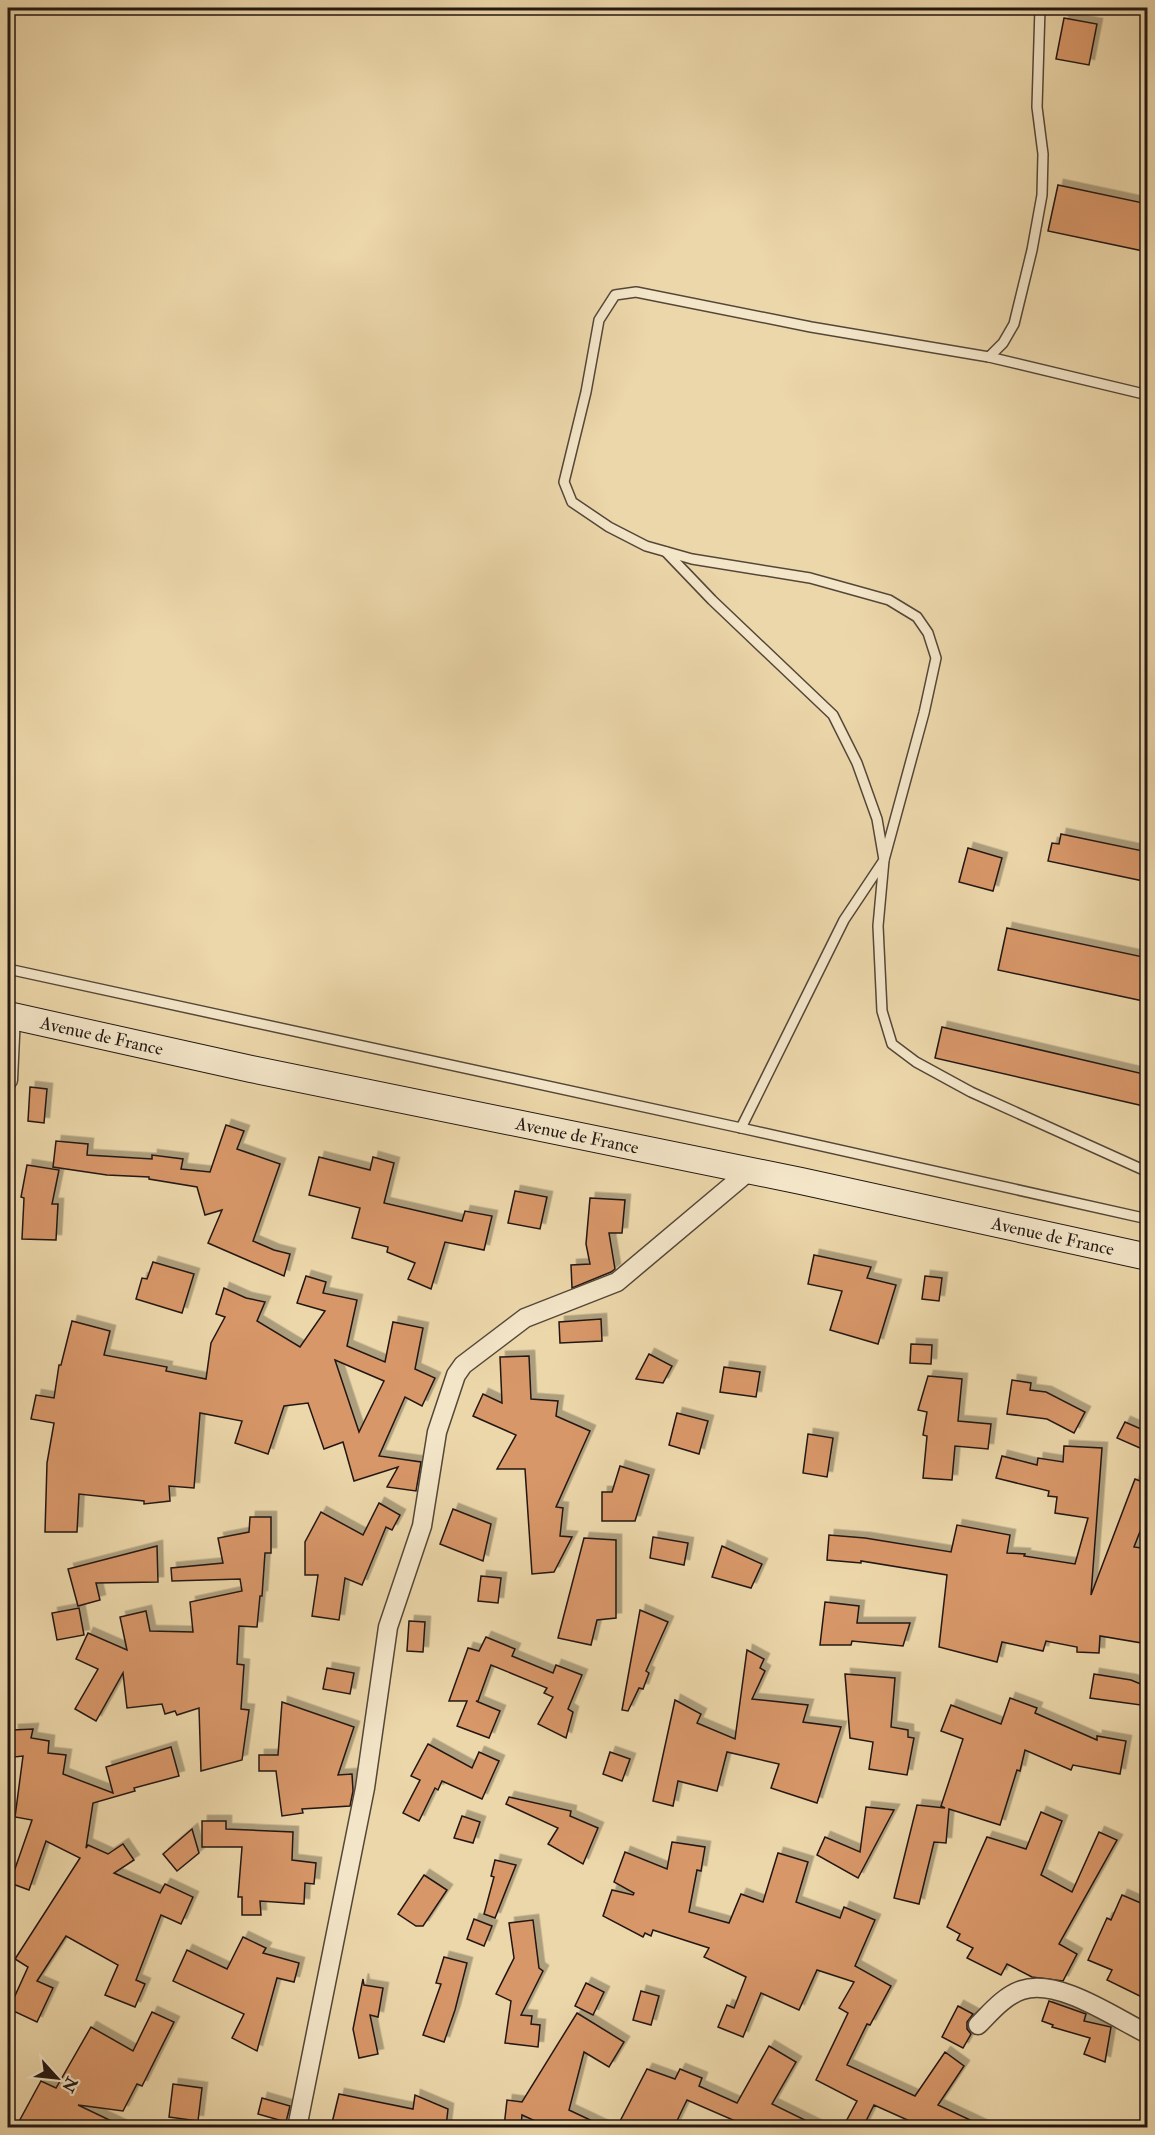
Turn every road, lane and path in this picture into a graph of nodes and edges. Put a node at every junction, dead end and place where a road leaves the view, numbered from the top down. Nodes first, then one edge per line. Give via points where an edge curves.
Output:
1 (1040, 8) edge
2 (989, 357) junction
3 (1148, 395) edge
4 (666, 552) junction
5 (884, 860) junction
6 (8, 969) edge
7 (9, 1015) edge
8 (8, 1080) edge
9 (741, 1128) junction
10 (749, 1171) junction
11 (1148, 1172) edge
12 (1148, 1219) edge
13 (1148, 1257) edge
14 (978, 2025) dead end
15 (1148, 2034) edge
16 (297, 2127) edge

1 - 2 lane via 1037,107 1043,154 1042,195 1014,324
2 - 3 lane
2 - 4 lane via 636,292 615,295 598,320 586,392 564,482 572,502 609,527
4 - 5 lane via 833,715 857,763 877,819
4 - 5 lane via 810,578 889,600 917,617 928,633 936,658
5 - 9 lane via 844,920
5 - 11 lane via 878,926 882,1011 892,1044 971,1092
6 - 9 lane
7 - 8 street
7 - 10 main road, Avenue de France
9 - 12 lane
10 - 13 main road, Avenue de France
10 - 16 street via 618,1282 525,1318 463,1365 456,1375 437,1432 422,1526 388,1627 365,1788
14 - 15 street via 1004,2000 1023,1989 1053,1988

